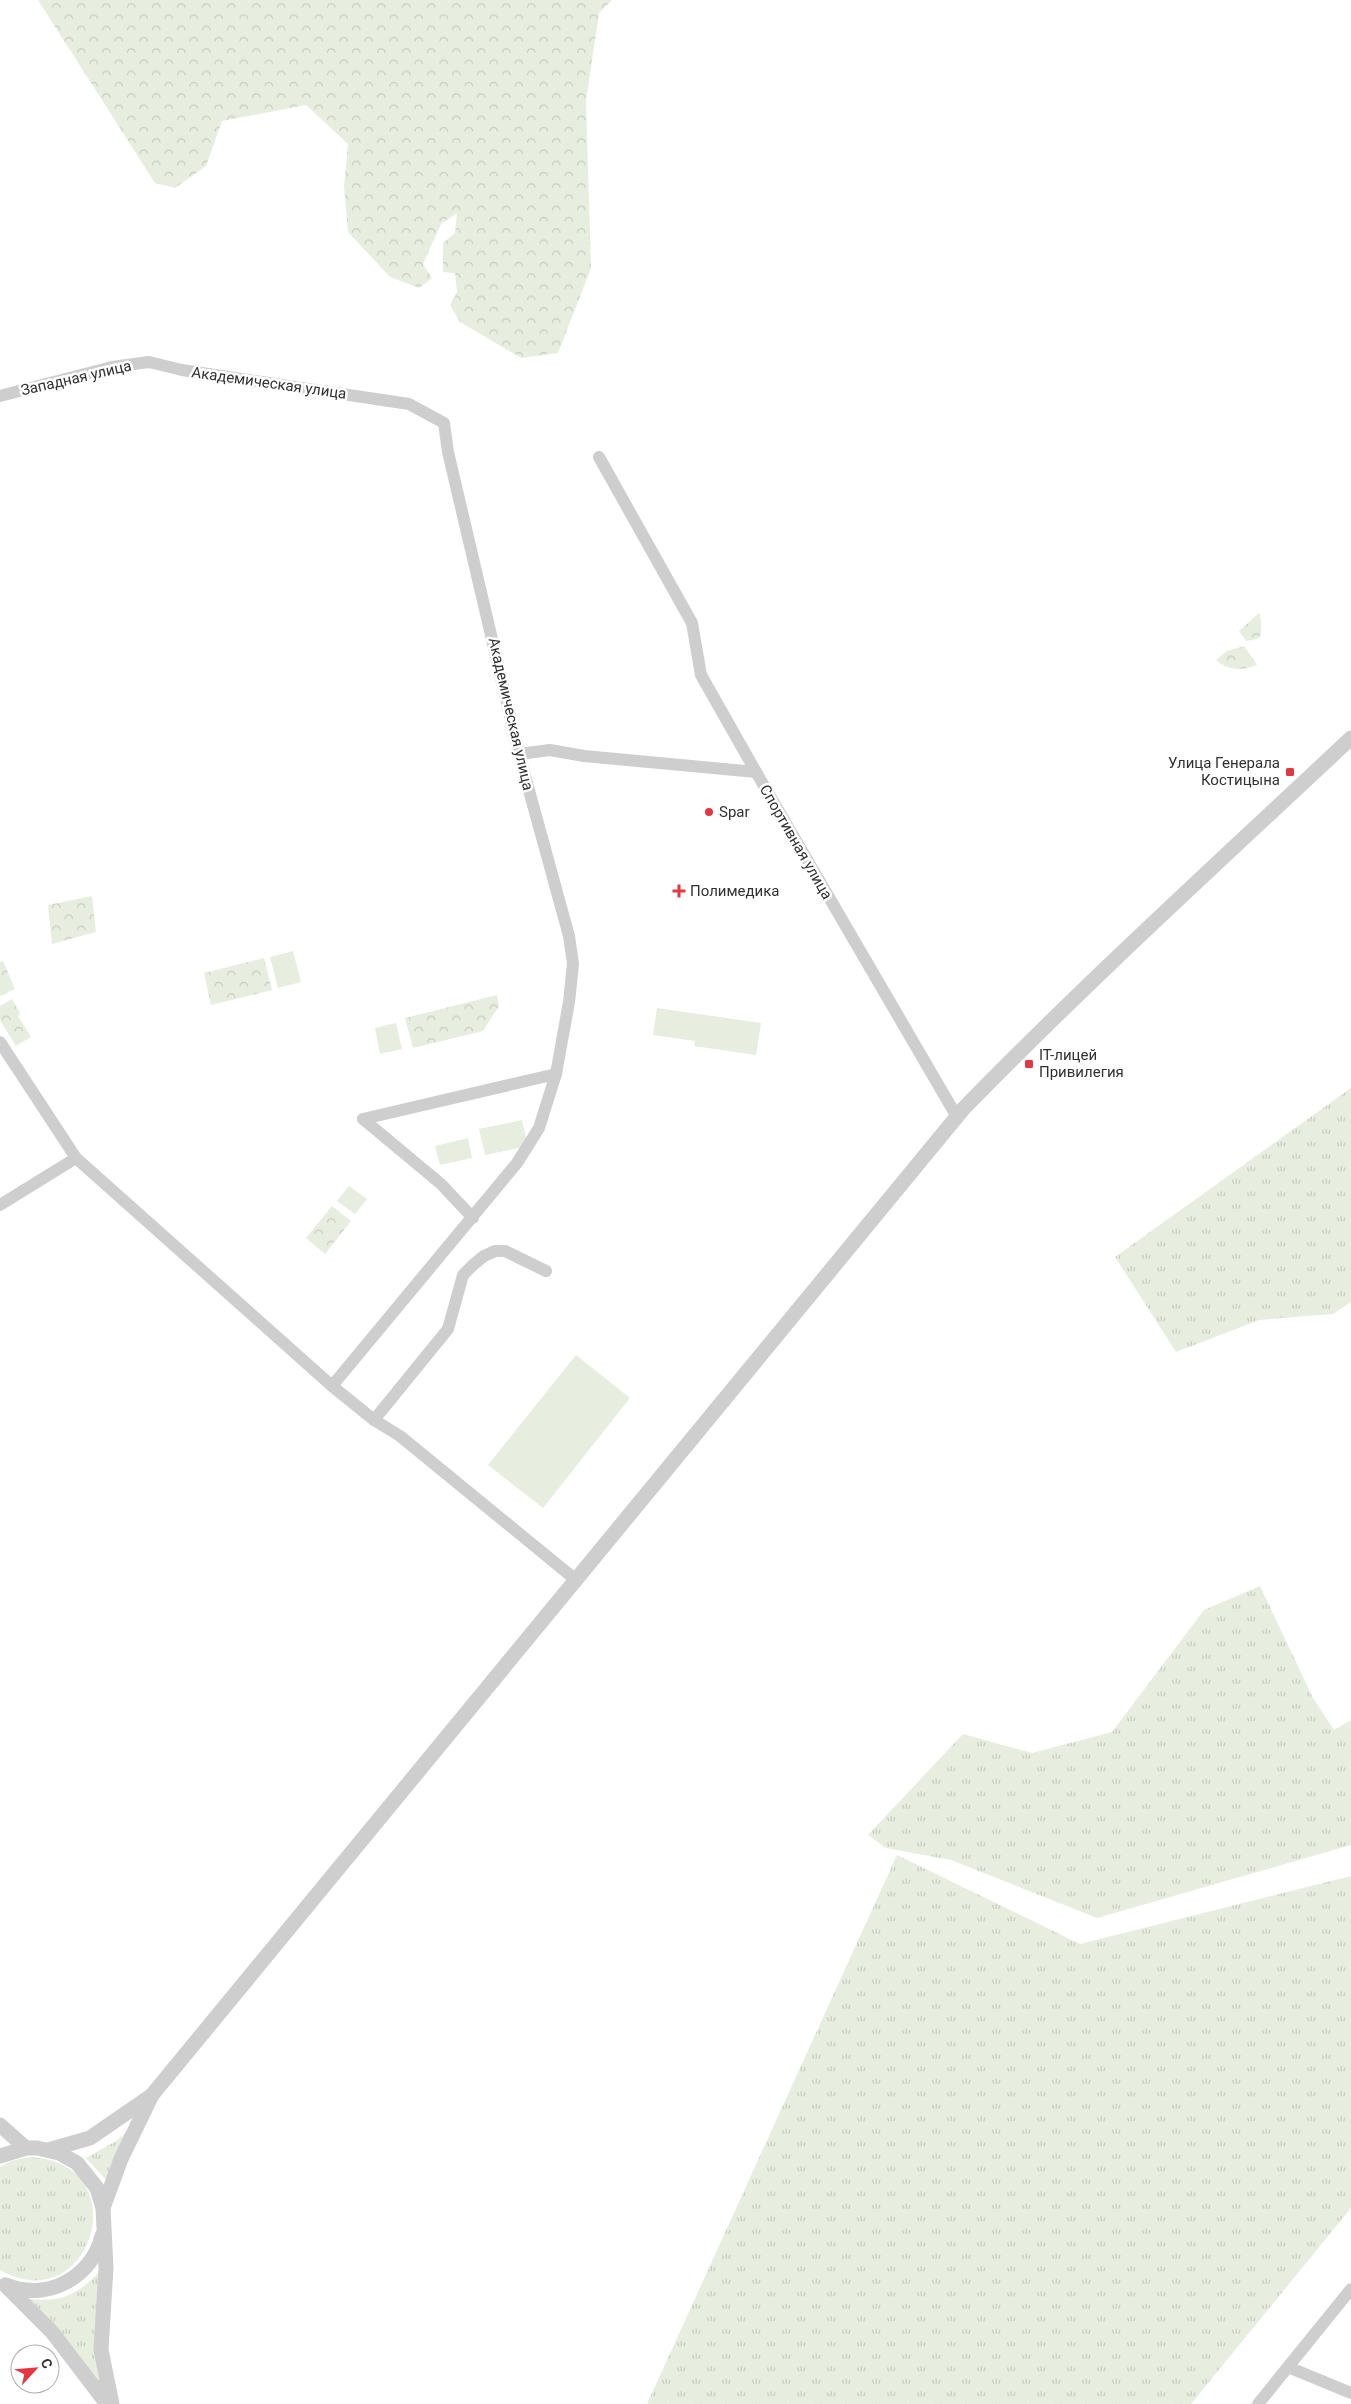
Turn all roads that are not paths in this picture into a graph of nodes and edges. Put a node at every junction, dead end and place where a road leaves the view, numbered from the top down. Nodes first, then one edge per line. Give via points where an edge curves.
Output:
1 (182, 370) joint
2 (0, 396) edge
3 (599, 457) dead end
4 (1351, 738) edge
5 (520, 754) junction
6 (756, 772) junction
7 (0, 1042) edge
8 (556, 1074) junction
9 (957, 1117) junction
10 (76, 1158) junction
11 (0, 1205) edge
12 (473, 1218) junction
13 (546, 1271) dead end
14 (332, 1386) junction
15 (374, 1420) junction
16 (576, 1580) junction
17 (152, 2095) junction
18 (0, 2125) edge
19 (26, 2148) junction
20 (48, 2150) junction
21 (0, 2156) edge
22 (103, 2208) junction
23 (103, 2230) junction
24 (2, 2284) edge
25 (1351, 2289) edge
26 (1288, 2367) junction
27 (1351, 2393) edge
28 (106, 2404) edge
29 (112, 2404) edge
30 (1258, 2404) edge

1 - 2 street, Западная улица via 149,362 112,367
1 - 5 street, Академическая улица via 409,404 444,423 448,452
3 - 6 street via 692,623 701,675
4 - 9 street via 1045,1025
5 - 6 street, Спортивная улица via 550,750
5 - 8 street, Академическая улица via 572,950 569,1002
6 - 9 street, Спортивная улица
7 - 10 street
8 - 12 street, Академическая улица via 539,1128 517,1163
8 - 12 street via 363,1119 441,1184
9 - 16 street
10 - 11 street
10 - 14 street
12 - 14 street, Академическая улица
13 - 15 street via 505,1251 495,1251 473,1265 463,1276 448,1329
14 - 15 street
15 - 16 street via 400,1436
16 - 17 street
17 - 20 street via 90,2138
17 - 22 street via 121,2159
18 - 19 street
19 - 20 street
19 - 21 street
20 - 22 street via 68,2157 85,2170 97,2188
22 - 23 street
23 - 24 street via 91,2261 65,2283 33,2291
23 - 29 street via 106,2268 102,2350
24 - 28 street via 52,2332
25 - 26 street
26 - 27 street
26 - 30 street

